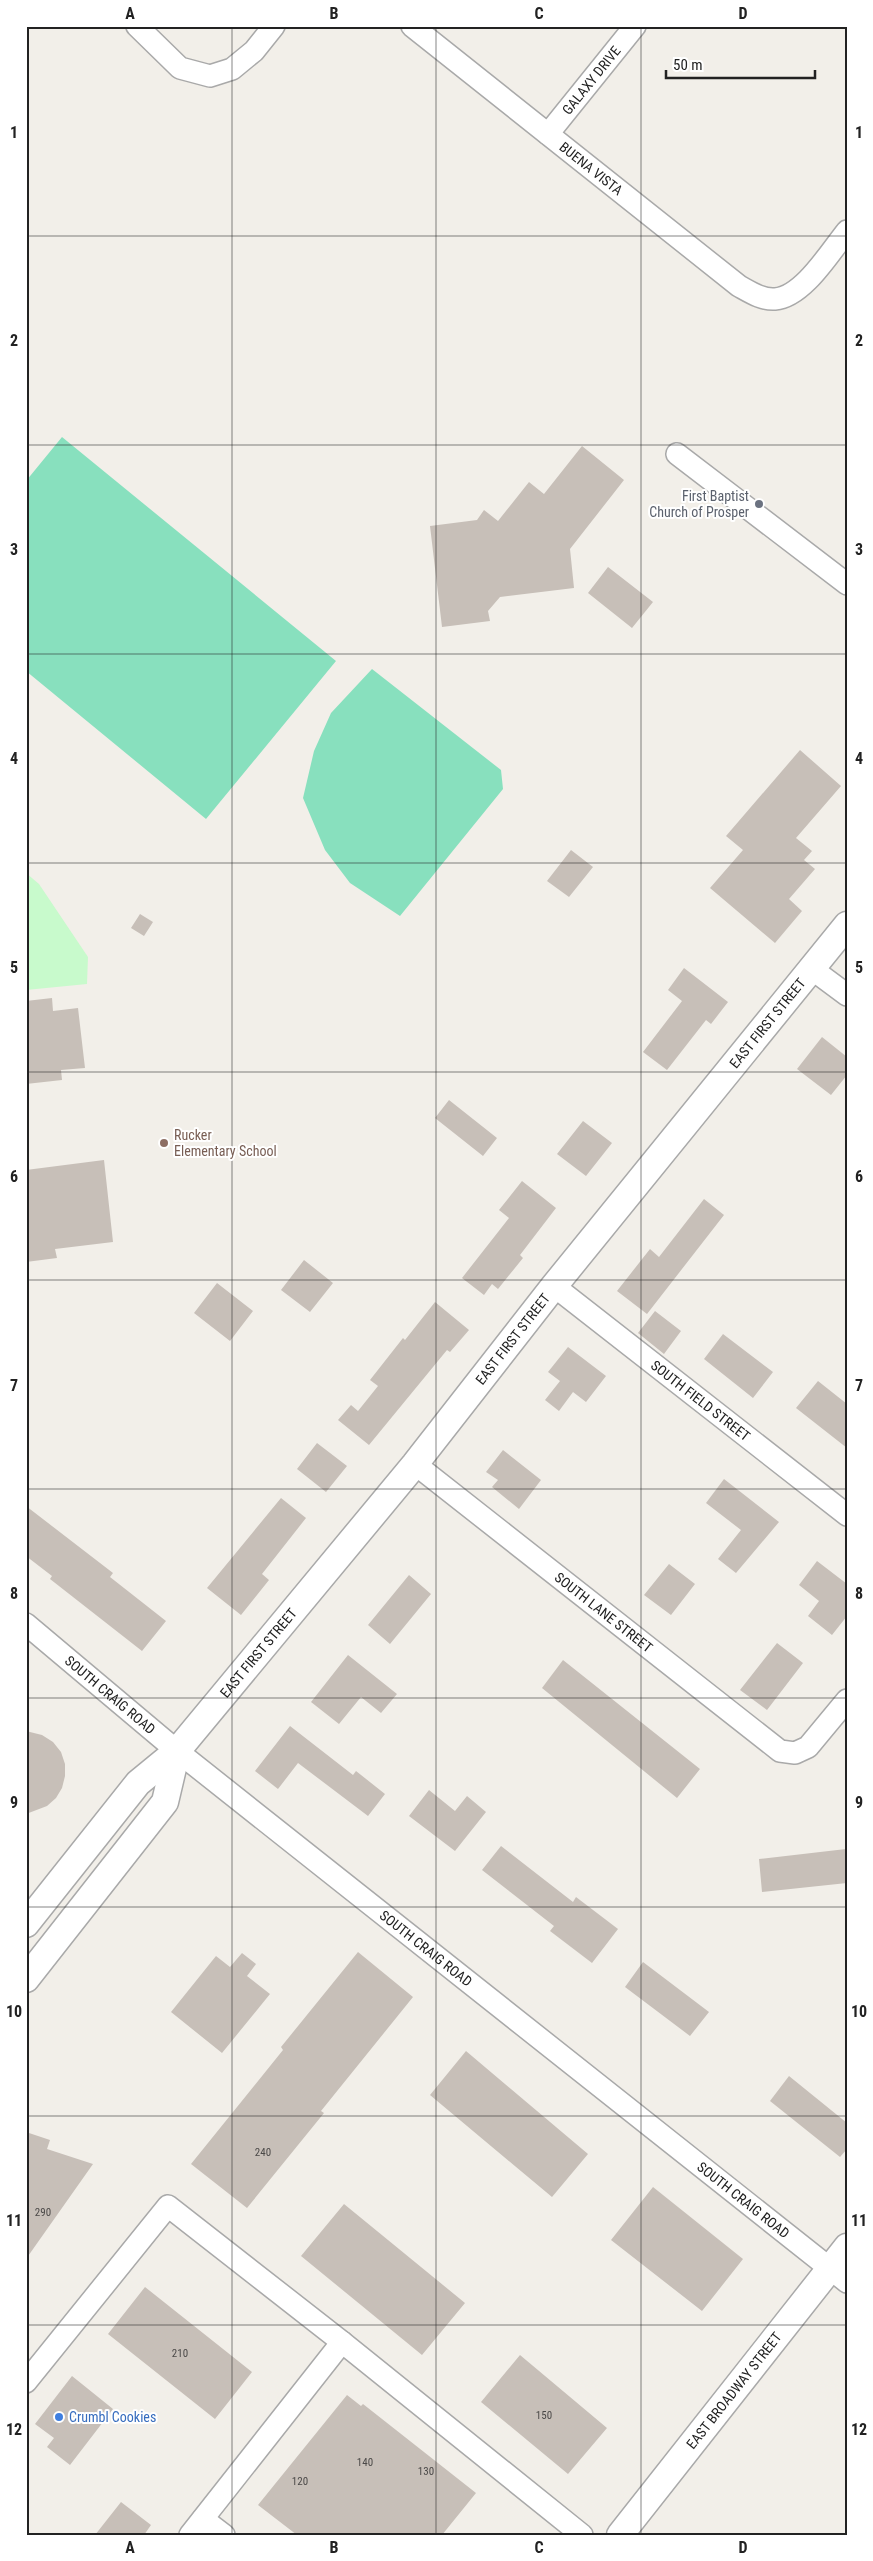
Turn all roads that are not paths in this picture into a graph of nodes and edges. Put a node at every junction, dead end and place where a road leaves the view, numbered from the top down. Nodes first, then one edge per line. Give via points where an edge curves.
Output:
1 (137, 26) edge
2 (274, 26) edge
3 (412, 26) edge
4 (635, 26) edge
5 (548, 134) junction
6 (847, 231) edge
7 (677, 454) dead end
8 (847, 584) edge
9 (847, 925) edge
10 (812, 970) junction
11 (847, 995) edge
12 (554, 1286) junction
13 (415, 1464) junction
14 (847, 1515) edge
15 (26, 1624) edge
16 (847, 1700) edge
17 (177, 1751) junction
18 (26, 1924) edge
19 (26, 1979) edge
20 (847, 2247) edge
21 (838, 2276) edge
22 (342, 2342) junction
23 (26, 2382) edge
24 (196, 2527) edge
25 (224, 2535) edge
26 (582, 2535) edge
27 (620, 2535) edge

1 - 2 street via 180,68 210,76 232,69 254,51
3 - 5 street, BUENA VISTA
4 - 5 street, GALAXY DRIVE
5 - 6 street, BUENA VISTA via 739,286 759,296 775,299 794,294
7 - 8 street
9 - 10 street, EAST FIRST STREET
10 - 11 street
10 - 12 street, EAST FIRST STREET via 774,1012
12 - 13 street, EAST FIRST STREET
12 - 14 street, SOUTH FIELD STREET
13 - 16 street, SOUTH LANE STREET via 780,1751 795,1753 808,1747
13 - 17 street, EAST FIRST STREET
15 - 17 street, SOUTH CRAIG ROAD
17 - 18 street, EAST FIRST STREET via 138,1782
17 - 19 street, EAST FIRST STREET via 165,1802
17 - 21 street, SOUTH CRAIG ROAD
20 - 21 street, EAST BROADWAY STREET
21 - 27 street, EAST BROADWAY STREET
22 - 23 street via 168,2206
22 - 24 street
22 - 26 street
24 - 25 street

